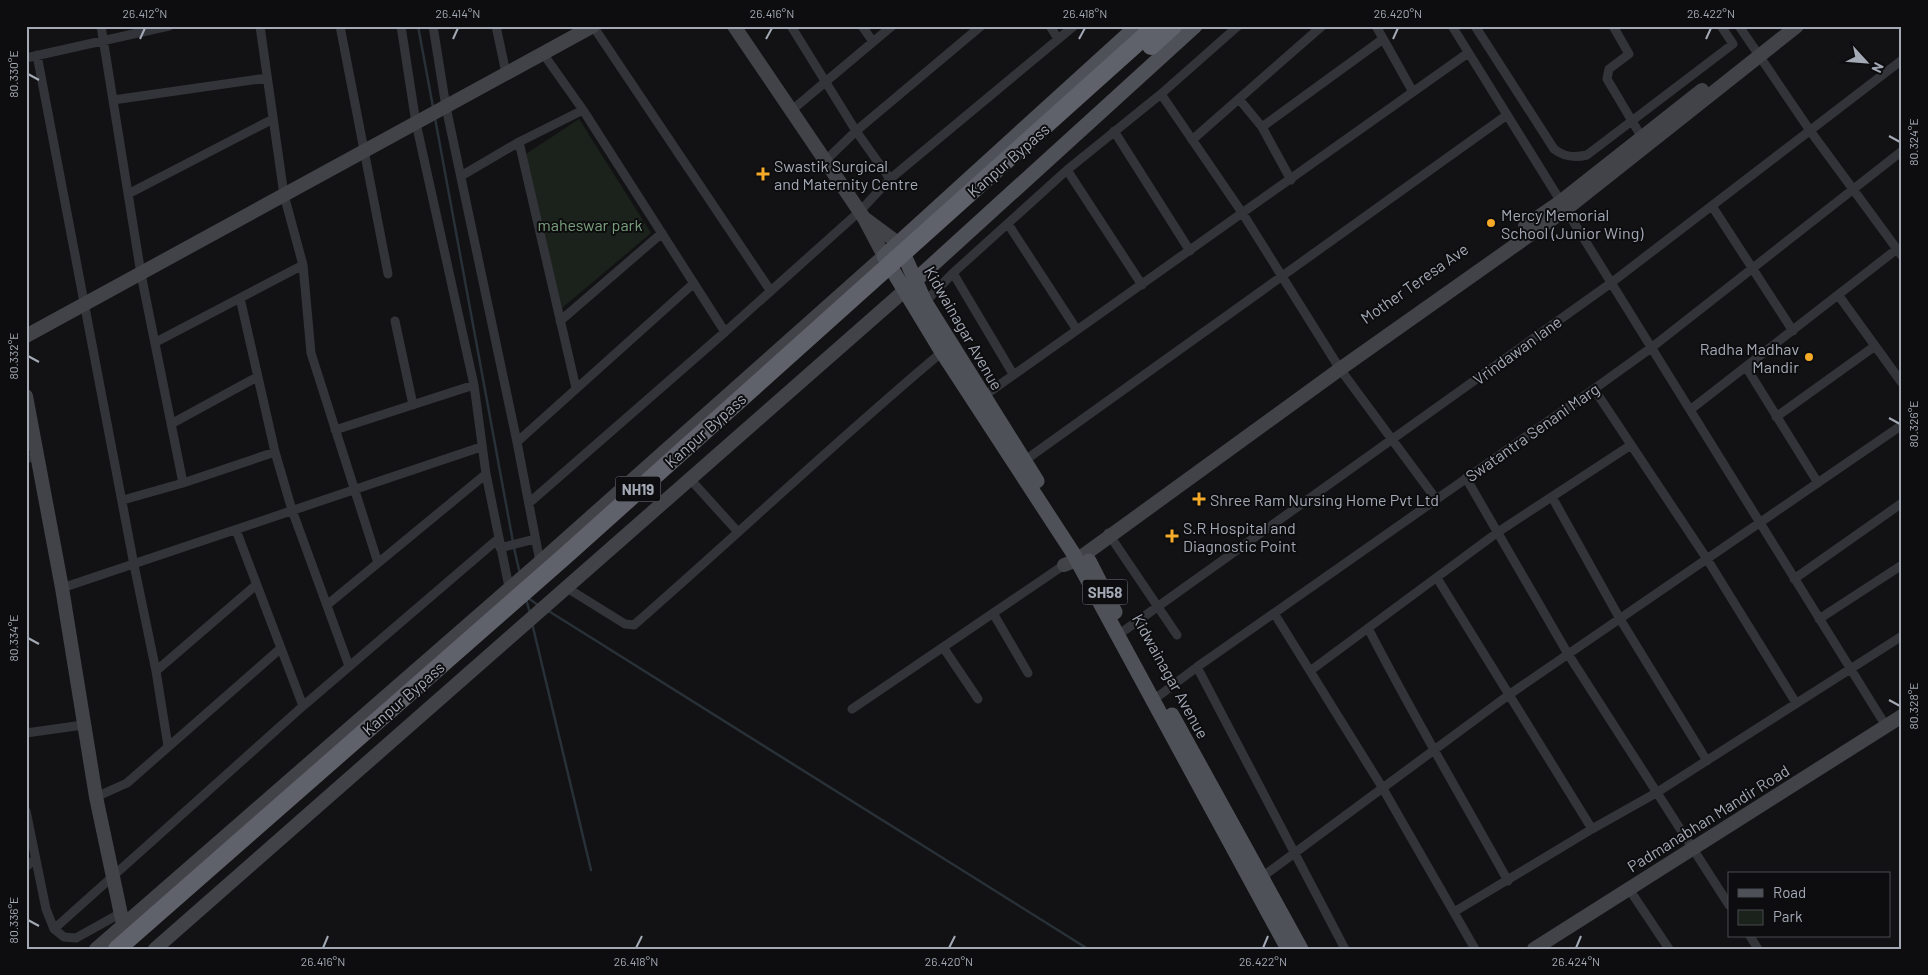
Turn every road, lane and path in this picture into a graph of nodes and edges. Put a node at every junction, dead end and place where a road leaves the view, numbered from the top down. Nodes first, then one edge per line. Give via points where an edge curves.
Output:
1 (100, 26) edge
2 (168, 26) edge
3 (260, 26) edge
4 (340, 26) edge
5 (402, 26) edge
6 (433, 26) edge
7 (496, 26) edge
8 (593, 26) edge
9 (734, 26) edge
10 (790, 26) edge
11 (862, 26) edge
12 (892, 26) edge
13 (981, 26) edge
14 (1050, 26) edge
15 (1074, 26) edge
16 (1156, 26) edge
17 (1173, 26) edge
18 (1195, 26) edge
19 (1238, 26) edge
20 (1322, 26) edge
21 (1376, 26) edge
22 (1452, 26) edge
23 (1475, 26) edge
24 (1613, 26) edge
25 (1721, 26) edge
26 (1739, 26) edge
27 (1783, 26) edge
28 (1797, 26) edge
29 (1132, 28) edge
30 (1058, 39) junction
31 (1383, 39) junction
32 (103, 41) junction
33 (873, 42) junction
34 (542, 52) junction
35 (1468, 53) junction
36 (1757, 53) junction
37 (37, 55) junction
38 (26, 58) edge
39 (1902, 60) edge
40 (506, 73) junction
41 (267, 78) junction
42 (826, 83) junction
43 (1413, 92) junction
44 (1161, 94) junction
45 (1239, 99) junction
46 (113, 100) junction
47 (443, 109) junction
48 (583, 110) junction
49 (792, 110) junction
50 (1507, 115) junction
51 (273, 119) junction
52 (419, 122) junction
53 (1631, 122) junction
54 (1262, 127) junction
55 (856, 131) junction
56 (1114, 131) junction
57 (1811, 132) junction
58 (1192, 140) junction
59 (1644, 141) junction
60 (519, 142) junction
61 (1902, 151) edge
62 (364, 152) junction
63 (824, 162) junction
64 (1068, 170) junction
65 (461, 176) junction
66 (890, 179) junction
67 (1291, 180) junction
68 (1854, 190) junction
69 (128, 194) junction
70 (284, 195) junction
71 (1563, 206) junction
72 (1712, 206) junction
73 (1243, 214) junction
74 (862, 215) junction
75 (1008, 224) junction
76 (662, 233) junction
77 (898, 243) junction
78 (1190, 251) junction
79 (1899, 253) edge
80 (884, 256) junction
81 (303, 266) junction
82 (1751, 269) junction
83 (953, 273) junction
84 (141, 274) junction
85 (388, 274) dead end
86 (1280, 275) junction
87 (694, 283) junction
88 (1611, 283) junction
89 (1142, 285) junction
90 (909, 286) junction
91 (770, 290) junction
92 (1839, 296) junction
93 (240, 298) junction
94 (925, 302) junction
95 (84, 304) junction
96 (395, 321) dead end
97 (560, 321) junction
98 (1077, 330) junction
99 (1793, 331) junction
100 (725, 332) junction
101 (26, 336) edge
102 (156, 342) junction
103 (1875, 346) junction
104 (1651, 348) junction
105 (942, 352) junction
106 (1337, 365) junction
107 (1746, 367) junction
108 (1013, 374) junction
109 (257, 377) junction
110 (1902, 383) edge
111 (474, 385) junction
112 (576, 388) junction
113 (1594, 389) junction
114 (26, 396) edge
115 (978, 399) junction
116 (412, 405) junction
117 (1690, 410) junction
118 (1776, 417) junction
119 (171, 424) junction
120 (1902, 425) edge
121 (335, 430) junction
122 (1391, 440) junction
123 (517, 442) junction
124 (1631, 445) junction
125 (481, 447) junction
126 (275, 452) junction
127 (32, 457) edge
128 (1024, 461) junction
129 (486, 474) junction
130 (1466, 478) junction
131 (690, 479) junction
132 (183, 483) junction
133 (1818, 483) junction
134 (354, 491) junction
135 (1552, 497) junction
136 (1436, 499) junction
137 (123, 500) junction
138 (529, 503) junction
139 (1902, 503) edge
140 (292, 510) junction
141 (1760, 523) junction
142 (236, 530) junction
143 (738, 532) junction
144 (1498, 532) junction
145 (1108, 533) junction
146 (531, 540) junction
147 (500, 543) junction
148 (1076, 556) junction
149 (1707, 559) junction
150 (378, 563) junction
151 (537, 564) junction
152 (134, 565) junction
153 (1902, 565) edge
154 (1437, 578) junction
155 (1794, 579) junction
156 (513, 584) junction
157 (256, 585) junction
158 (62, 588) junction
159 (566, 588) junction
160 (328, 605) junction
161 (1159, 605) junction
162 (993, 613) junction
163 (1274, 613) junction
164 (1620, 619) junction
165 (1819, 619) junction
166 (1368, 628) junction
167 (1125, 630) junction
168 (1177, 635) dead end
169 (1902, 636) edge
170 (943, 647) junction
171 (281, 648) junction
172 (1568, 654) junction
173 (349, 666) junction
174 (1196, 667) junction
175 (1850, 668) junction
176 (156, 670) junction
177 (1310, 671) junction
178 (1028, 673) dead end
179 (1510, 694) junction
180 (1156, 698) junction
181 (978, 699) dead end
182 (1796, 703) junction
183 (303, 706) junction
184 (852, 709) dead end
185 (1902, 716) edge
186 (83, 725) junction
187 (1886, 726) junction
188 (26, 733) edge
189 (168, 746) junction
190 (1436, 751) junction
191 (1707, 761) junction
192 (1382, 787) junction
193 (1656, 793) junction
194 (96, 798) junction
195 (26, 811) edge
196 (1592, 829) junction
197 (1691, 849) junction
198 (1295, 853) junction
199 (35, 859) junction
200 (26, 867) edge
201 (112, 877) junction
202 (1257, 880) junction
203 (1508, 881) junction
204 (1629, 889) junction
205 (1728, 904) edge
206 (1454, 912) junction
207 (122, 919) junction
208 (54, 929) junction
209 (1751, 938) edge
210 (96, 949) edge
211 (117, 949) edge
212 (135, 949) edge
213 (155, 949) edge
214 (1288, 949) edge
215 (1301, 949) edge
216 (1345, 949) edge
217 (1475, 949) edge
218 (1534, 949) edge
219 (1669, 949) edge
220 (1758, 949) edge

1 - 32 street
2 - 32 street
3 - 41 street
4 - 62 street
5 - 52 street
6 - 47 street
7 - 40 street
8 - 34 street
8 - 91 street
9 - 49 street
10 - 42 street
11 - 33 street
12 - 33 street
13 - 55 street
14 - 30 street
15 - 30 street
16 - 211 highway, Kanpur Bypass / NH19 via 565,556
17 - 212 highway, Kanpur Bypass / NH19 via 1012,174
18 - 90 main road
19 - 44 street
20 - 45 street
21 - 31 street
22 - 35 street
23 - 53 street via 1560,154 1577,158 1587,155
24 - 53 street via 1629,54 1610,69 1607,78
25 - 53 street via 1733,44
26 - 36 street
27 - 36 street
28 - 36 street
29 - 77 main road
30 - 66 street
31 - 43 street
31 - 54 street
32 - 37 street
32 - 46 street
33 - 42 street
34 - 40 street
34 - 48 street
35 - 43 street
35 - 50 street
36 - 57 street
36 - 59 street
37 - 38 street
37 - 95 street
39 - 57 street, Vrindawan lane
40 - 47 street
41 - 46 street
41 - 51 street
42 - 49 street
42 - 55 street
43 - 67 street
44 - 56 street
44 - 58 street
45 - 54 street
45 - 58 street
46 - 69 street
47 - 52 street
47 - 65 street
48 - 60 street
48 - 76 street
49 - 63 street
50 - 71 street
50 - 86 street
51 - 69 street
51 - 70 street
52 - 62 street
52 - 111 street
53 - 59 street
54 - 67 street
55 - 63 street
55 - 66 street
56 - 64 street
56 - 78 street
57 - 68 street
57 - 72 street, Vrindawan lane
58 - 73 street
59 - 71 street
60 - 65 street
60 - 97 street
61 - 68 street, Swatantra Senani Marg
62 - 70 street
62 - 85 street
63 - 74 street
64 - 75 street
64 - 89 street
65 - 123 street
66 - 74 street
67 - 73 street
68 - 79 street
68 - 82 street, Swatantra Senani Marg
69 - 84 street
70 - 81 street
70 - 84 street
71 - 88 street
71 - 106 street
72 - 82 street
72 - 88 street, Vrindawan lane
73 - 78 street
73 - 86 street
74 - 77 street
74 - 80 street
74 - 91 street
75 - 83 street
75 - 98 street
76 - 87 street
76 - 97 street
77 - 80 main road
77 - 90 main road, Kidwainagar Avenue / SH58
78 - 89 street
79 - 92 street
80 - 90 main road, Kidwainagar Avenue / SH58
80 - 151 street
81 - 93 street
81 - 121 street via 311,353
82 - 99 street
82 - 104 street, Swatantra Senani Marg
83 - 94 street
83 - 108 street
84 - 95 street
84 - 102 street
86 - 106 street
86 - 128 street
87 - 100 street
87 - 112 street
88 - 104 street
88 - 122 street, Vrindawan lane
89 - 98 street
90 - 94 main road, Kidwainagar Avenue / SH58
90 - 105 main road, Kidwainagar Avenue / SH58
90 - 131 street
91 - 100 street
92 - 99 street
92 - 103 street
93 - 102 street
93 - 109 street
94 - 115 main road, Kidwainagar Avenue / SH58
95 - 101 street
95 - 137 street
96 - 116 street
97 - 112 street
98 - 108 street
99 - 107 street
100 - 138 street
102 - 119 street
103 - 110 street
103 - 118 street
104 - 113 street, Swatantra Senani Marg
104 - 117 street
105 - 115 main road, Kidwainagar Avenue / SH58
105 - 143 street via 851,428
106 - 122 street
106 - 145 street
107 - 117 street
107 - 118 street
108 - 115 street
109 - 119 street
109 - 126 street
111 - 116 street
111 - 125 street
112 - 123 street
113 - 124 street
113 - 130 street, Swatantra Senani Marg
114 - 127 street
115 - 128 main road, Kidwainagar Avenue / SH58
115 - 148 main road, Kidwainagar Avenue / SH58
116 - 121 street
117 - 141 street
118 - 133 street
119 - 132 street
120 - 133 street
121 - 134 street
122 - 136 street
122 - 161 street, Vrindawan lane
123 - 138 street
124 - 135 street
124 - 149 street
125 - 129 street
125 - 134 street
126 - 132 street
126 - 140 street
127 - 158 street
128 - 148 main road, Kidwainagar Avenue / SH58
129 - 147 street
129 - 150 street
130 - 136 street, Swatantra Senani Marg
130 - 144 street
131 - 143 street
131 - 159 street
132 - 137 street
133 - 141 street
134 - 140 street
134 - 150 street
135 - 144 street
135 - 164 street
136 - 163 street, Swatantra Senani Marg
137 - 152 street
138 - 146 street
139 - 155 street
140 - 142 street
140 - 160 street
141 - 149 street
141 - 155 street
142 - 152 street
142 - 157 street
143 - 159 street via 634,625 625,624
144 - 154 street
144 - 172 street
145 - 148 street
145 - 161 street
146 - 147 street
146 - 151 street
147 - 156 street
147 - 173 street
148 - 162 street
148 - 167 main road, Kidwainagar Avenue / SH58
148 - 180 main road, Kidwainagar Avenue / SH58
149 - 164 street
149 - 182 street
150 - 160 street
151 - 156 street
152 - 158 street
152 - 176 street
153 - 165 street
154 - 166 street
154 - 179 street
155 - 165 street
156 - 207 street
157 - 171 street
157 - 176 street
158 - 186 street
159 - 213 street
160 - 173 street
161 - 167 street, Vrindawan lane
161 - 168 street
162 - 170 street
162 - 178 street
163 - 174 street, Swatantra Senani Marg
163 - 177 street
164 - 172 street
164 - 191 street
165 - 175 street
166 - 177 street
166 - 190 street
167 - 180 main road, Kidwainagar Avenue / SH58
169 - 175 street
170 - 181 street
170 - 184 street
171 - 183 street
171 - 189 street
172 - 179 street
172 - 193 street
173 - 183 street
174 - 180 street, Swatantra Senani Marg
174 - 198 street
175 - 182 street
175 - 187 street
176 - 189 street
177 - 192 street
179 - 190 street
179 - 196 street
180 - 202 main road, Kidwainagar Avenue / SH58
182 - 191 street
183 - 201 street
185 - 187 street, Padmanabhan Mandir Road
186 - 188 street
186 - 194 street
187 - 197 street, Padmanabhan Mandir Road
189 - 194 street via 127,783
190 - 192 street
190 - 203 street
191 - 193 street
192 - 198 street
192 - 206 street
193 - 196 street
193 - 197 street
194 - 201 street
195 - 199 street
196 - 203 street
197 - 204 street, Padmanabhan Mandir Road
197 - 205 street
198 - 202 street
198 - 216 street
199 - 200 street
199 - 208 street
201 - 207 street
201 - 208 street
202 - 214 main road, Kidwainagar Avenue / SH58
202 - 215 main road, Kidwainagar Avenue / SH58
203 - 206 street
204 - 218 street, Padmanabhan Mandir Road
204 - 219 street
206 - 217 street
207 - 208 street via 76,938 64,937
207 - 210 street
209 - 220 street

